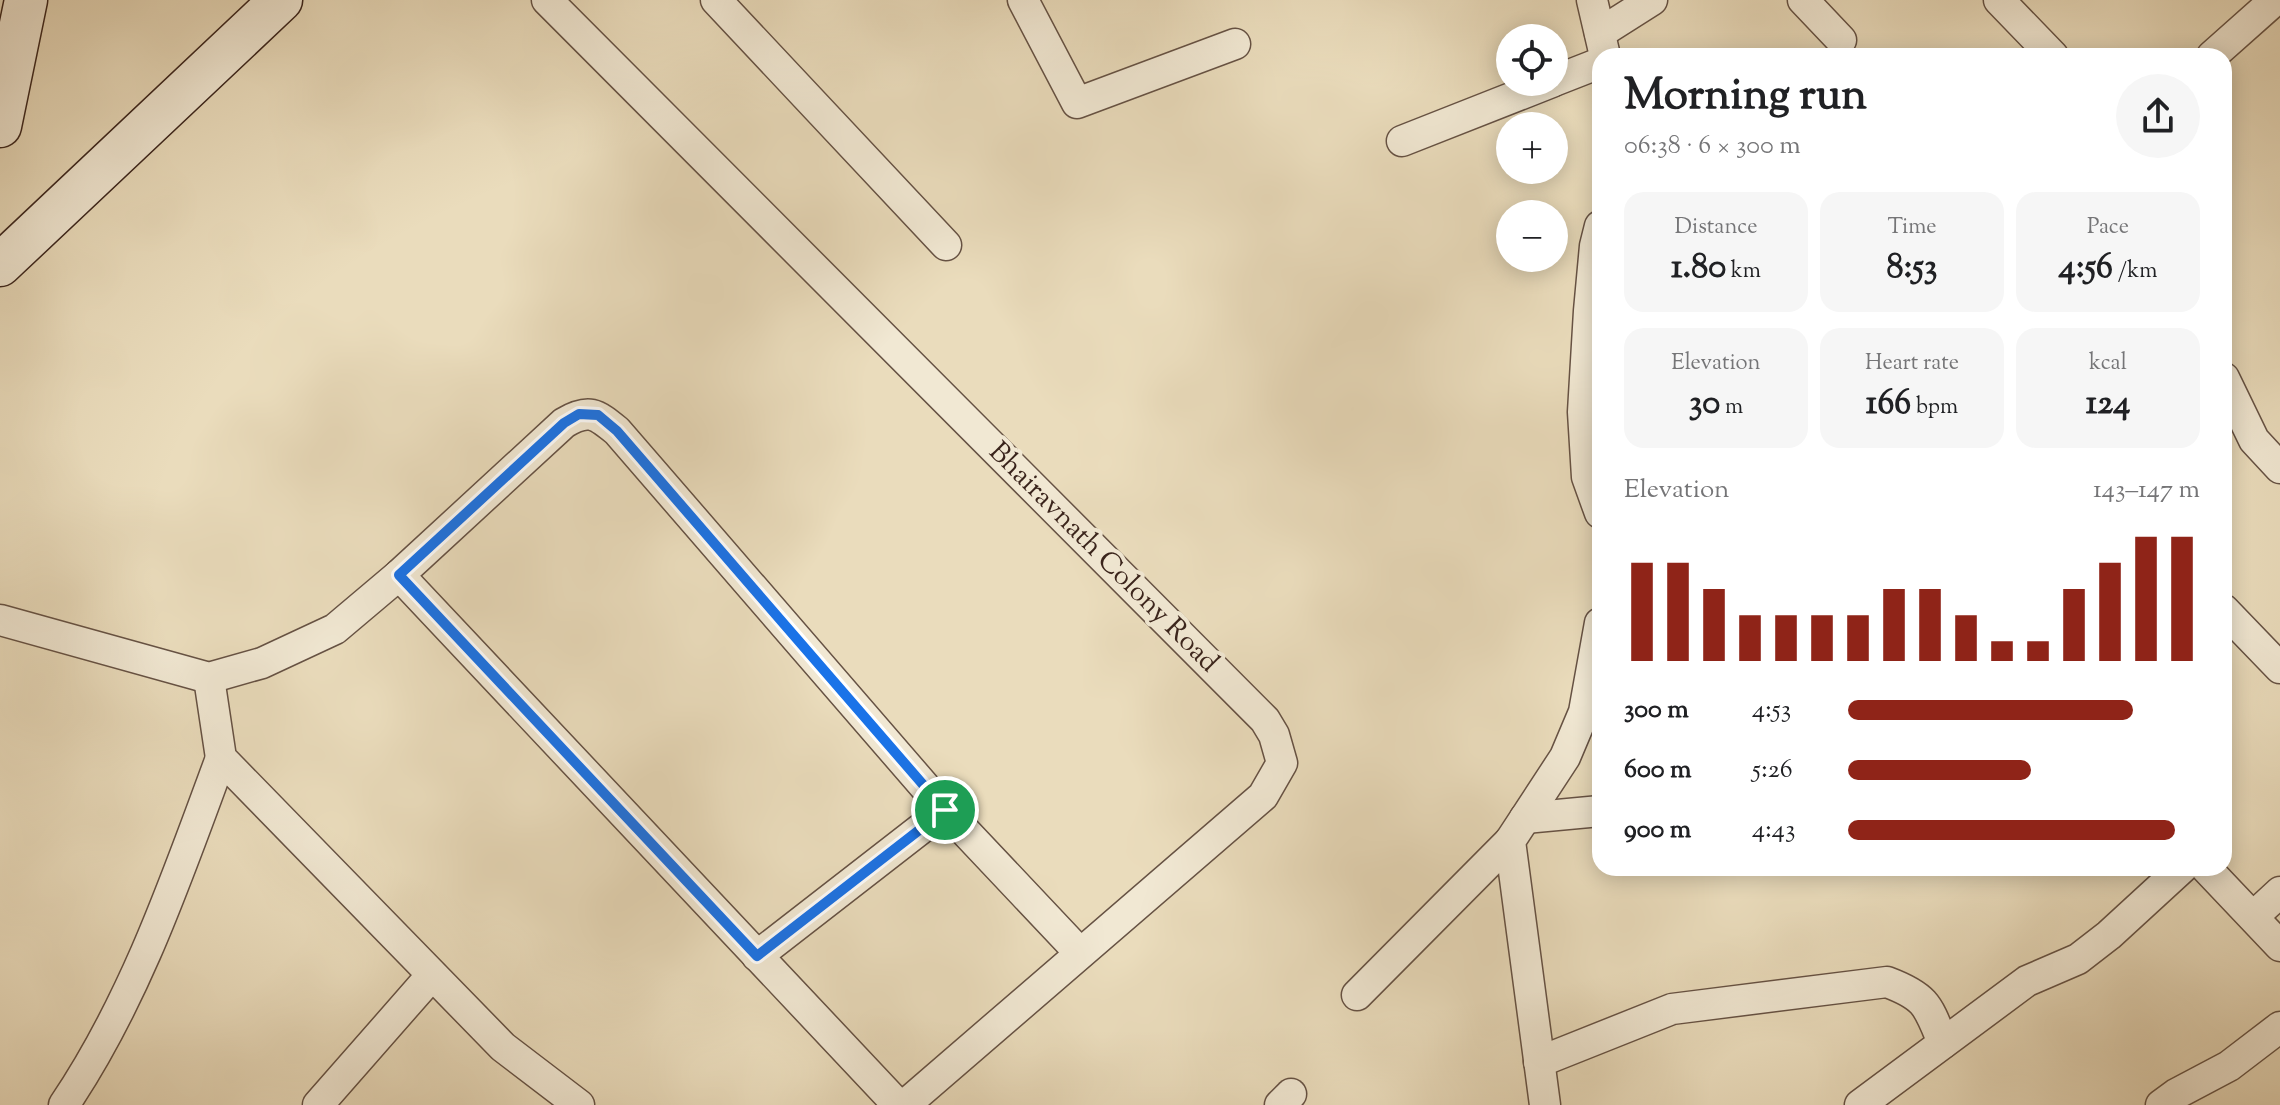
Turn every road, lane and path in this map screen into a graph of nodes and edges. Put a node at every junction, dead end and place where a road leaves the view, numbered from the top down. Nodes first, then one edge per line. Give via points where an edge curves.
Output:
1 (26, 0) edge
2 (281, 0) edge
3 (547, 0) edge
4 (716, 0) edge
5 (1592, 0) edge
6 (1652, 0) edge
7 (1803, 0) edge
8 (1999, 0) edge
9 (2275, 0) edge
10 (1030, 2) edge
11 (1841, 40) dead end
12 (1235, 44) dead end
13 (1601, 48) edge
14 (1605, 48) edge
15 (2045, 48) edge
16 (2221, 48) edge
17 (1592, 57) edge
18 (1568, 73) edge
19 (5, 80) edge
20 (1517, 96) edge
21 (0, 126) edge
22 (1402, 141) dead end
23 (946, 245) dead end
24 (0, 265) edge
25 (1592, 333) edge
26 (2232, 395) edge
27 (2280, 468) edge
28 (1592, 491) edge
29 (399, 575) junction
30 (2232, 618) edge
31 (0, 620) edge
32 (1592, 668) edge
33 (2280, 668) edge
34 (209, 678) junction
35 (221, 758) junction
36 (945, 810) junction
37 (1592, 813) edge
38 (1517, 830) junction
39 (2173, 876) edge
40 (2214, 876) edge
41 (2280, 892) edge
42 (2254, 916) junction
43 (2280, 946) edge
44 (1080, 953) junction
45 (757, 956) junction
46 (432, 975) junction
47 (1357, 995) dead end
48 (2280, 1027) edge
49 (1943, 1043) junction
50 (1539, 1062) junction
51 (568, 1102) edge
52 (64, 1105) edge
53 (318, 1105) edge
54 (898, 1105) edge
55 (905, 1105) edge
56 (1545, 1105) edge
57 (1860, 1105) edge
58 (2161, 1105) edge

1 - 19 main road
2 - 24 main road
3 - 44 street, Bhairavnath Colony Road via 1254,709 1274,735 1282,763 1263,796
4 - 23 street
5 - 13 street
6 - 14 street
7 - 11 street
8 - 15 street
9 - 16 street
10 - 12 street via 1077,103
17 - 18 street
19 - 21 main road
20 - 22 street
25 - 28 street via 1583,412
26 - 27 street via 2254,440
29 - 34 street via 335,629 262,663
29 - 36 street via 564,423 579,414 598,415
29 - 45 street
30 - 33 street
31 - 34 street
32 - 38 street via 1584,712 1565,757
34 - 35 street
35 - 46 street
35 - 52 street via 128,994
36 - 44 street
36 - 45 street
37 - 38 street
38 - 47 street
38 - 50 street
39 - 49 street via 2078,959 2027,981
40 - 42 street
41 - 42 street
42 - 43 street
44 - 55 street, Bhairavnath Colony Road
45 - 54 street
46 - 51 street via 503,1047
46 - 53 street
48 - 58 street via 2229,1066
49 - 50 street via 1928,1006 1911,991 1887,982 1672,1009
49 - 57 street
50 - 56 street

